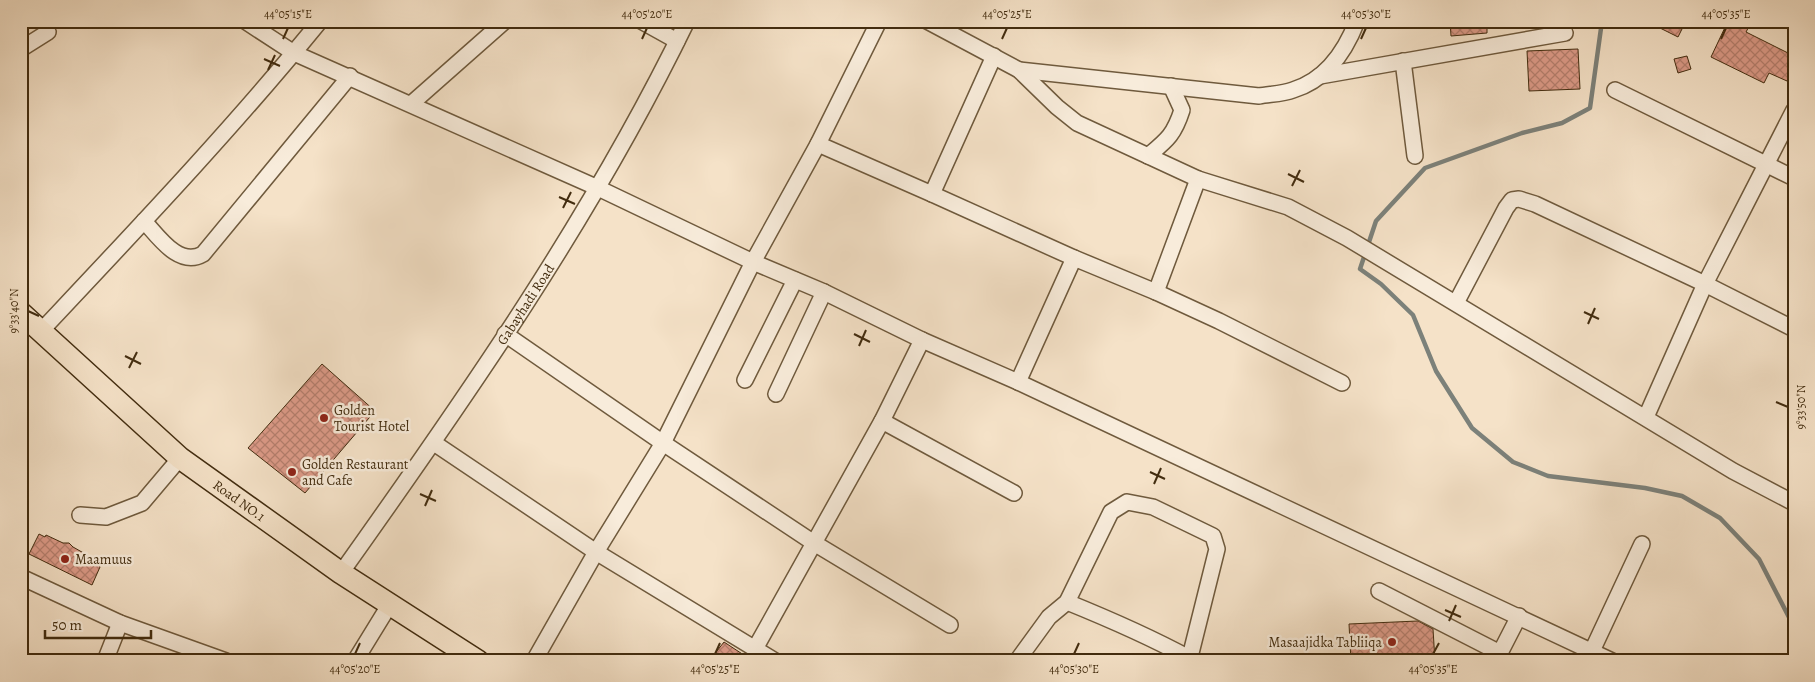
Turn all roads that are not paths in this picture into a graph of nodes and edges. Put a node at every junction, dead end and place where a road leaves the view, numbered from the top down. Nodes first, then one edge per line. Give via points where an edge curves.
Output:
1 (245, 21) edge
2 (320, 21) edge
3 (505, 21) edge
4 (641, 21) edge
5 (687, 21) edge
6 (879, 21) edge
7 (927, 21) edge
8 (1358, 21) edge
9 (48, 32) dead end
10 (1565, 33) dead end
11 (677, 40) junction
12 (21, 49) edge
13 (294, 53) junction
14 (994, 56) junction
15 (1403, 61) junction
16 (1019, 70) junction
17 (350, 76) junction
18 (1320, 76) junction
19 (1171, 86) junction
20 (1615, 90) dead end
21 (411, 104) junction
22 (1794, 110) edge
23 (818, 144) junction
24 (1148, 156) junction
25 (1415, 156) dead end
26 (1766, 165) junction
27 (1794, 178) edge
28 (1198, 179) junction
29 (598, 188) junction
30 (932, 194) junction
31 (144, 221) junction
32 (1074, 258) junction
33 (753, 262) junction
34 (795, 280) junction
35 (1705, 284) junction
36 (824, 292) junction
37 (1156, 292) junction
38 (1456, 303) junction
39 (21, 313) edge
40 (1794, 329) edge
41 (41, 332) junction
42 (505, 334) junction
43 (922, 340) junction
44 (746, 380) dead end
45 (1018, 382) junction
46 (1342, 383) dead end
47 (776, 394) dead end
48 (1646, 418) junction
49 (882, 422) junction
50 (434, 443) junction
51 (663, 443) junction
52 (180, 458) junction
53 (1014, 493) dead end
54 (1794, 503) edge
55 (80, 515) dead end
56 (814, 543) junction
57 (1642, 544) dead end
58 (596, 552) junction
59 (341, 573) junction
60 (21, 577) edge
61 (1379, 591) dead end
62 (1067, 602) junction
63 (390, 604) junction
64 (1519, 616) junction
65 (120, 623) junction
66 (950, 625) dead end
67 (756, 647) junction
68 (1592, 651) junction
69 (1499, 657) edge
70 (1189, 660) edge
71 (105, 661) edge
72 (226, 661) edge
73 (355, 661) edge
74 (478, 661) edge
75 (534, 661) edge
76 (776, 661) edge
77 (1017, 661) edge
78 (1612, 661) edge

1 - 13 street
2 - 13 street
3 - 21 street
4 - 11 street
5 - 11 street, Gabayhadi Road
6 - 23 street
7 - 14 street
8 - 18 street via 1335,62
9 - 12 street
10 - 15 street
11 - 29 street, Gabayhadi Road
13 - 17 street
13 - 31 street
14 - 16 street
14 - 30 street
15 - 18 street
15 - 25 street
16 - 19 street
16 - 24 street via 1078,123
17 - 21 street
17 - 31 street via 203,254 192,258 176,253
18 - 19 street via 1292,91 1259,96
19 - 24 street via 1182,110 1169,139
20 - 26 street
21 - 29 street
22 - 26 street
23 - 30 street
23 - 33 street
24 - 28 street
26 - 27 street
26 - 35 street
28 - 37 street
28 - 38 street via 1288,207 1383,258
29 - 33 street
29 - 42 street, Gabayhadi Road
30 - 32 street
31 - 41 street
32 - 37 street
32 - 45 street
33 - 34 street
33 - 51 street
34 - 36 street
34 - 44 street
35 - 38 street via 1519,199 1512,200 1506,208
35 - 40 street
35 - 48 street
36 - 43 street
36 - 47 street
37 - 46 street
38 - 48 street
39 - 41 highway, Road NO.1
41 - 52 highway, Road NO.1
42 - 50 street, Gabayhadi Road
42 - 51 street
43 - 45 street
43 - 49 street
45 - 64 street
48 - 54 street via 1733,471
49 - 53 street
49 - 56 street
50 - 58 street
50 - 59 street, Gabayhadi Road
51 - 56 street
51 - 58 street
52 - 55 street via 142,503 106,517
52 - 59 highway, Road NO.1
56 - 66 street
56 - 67 street
57 - 68 street
58 - 67 street
58 - 75 street
59 - 63 highway, Road NO.1
60 - 65 street
61 - 69 street
62 - 70 street via 1110,619
62 - 70 street via 1111,512 1127,502 1153,507 1213,536 1217,549
62 - 77 street via 1049,617
63 - 73 street
63 - 74 highway, Road NO.1
64 - 68 street
64 - 69 street
65 - 71 street
65 - 72 street
67 - 76 street
68 - 78 street

